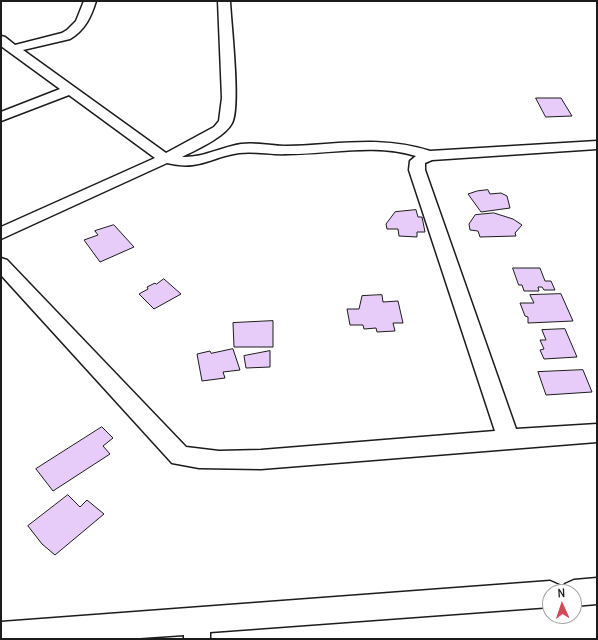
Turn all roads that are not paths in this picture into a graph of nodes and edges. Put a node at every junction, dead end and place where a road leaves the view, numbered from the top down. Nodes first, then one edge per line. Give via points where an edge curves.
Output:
1 (90, 1) edge
2 (224, 1) edge
3 (1, 40) edge
4 (13, 49) junction
5 (70, 90) junction
6 (1, 117) edge
7 (597, 145) edge
8 (429, 156) junction
9 (164, 158) junction
10 (1, 234) edge
11 (1, 264) edge
12 (597, 433) edge
13 (508, 438) junction
14 (597, 591) edge
15 (582, 592) edge
16 (542, 595) edge
17 (197, 630) edge
18 (1, 635) edge

1 - 4 street via 83,20 74,32
2 - 9 street via 229,98 226,122 219,130 201,141
3 - 4 street
4 - 5 street
5 - 6 street
5 - 9 street
7 - 8 street
8 - 9 street via 395,146 327,146 284,150 246,148 222,152 203,159 178,162
8 - 13 street via 418,160 417,170
9 - 10 street
11 - 13 street via 180,456 199,460 261,459
12 - 13 street
14 - 15 street
16 - 17 street
17 - 18 street

